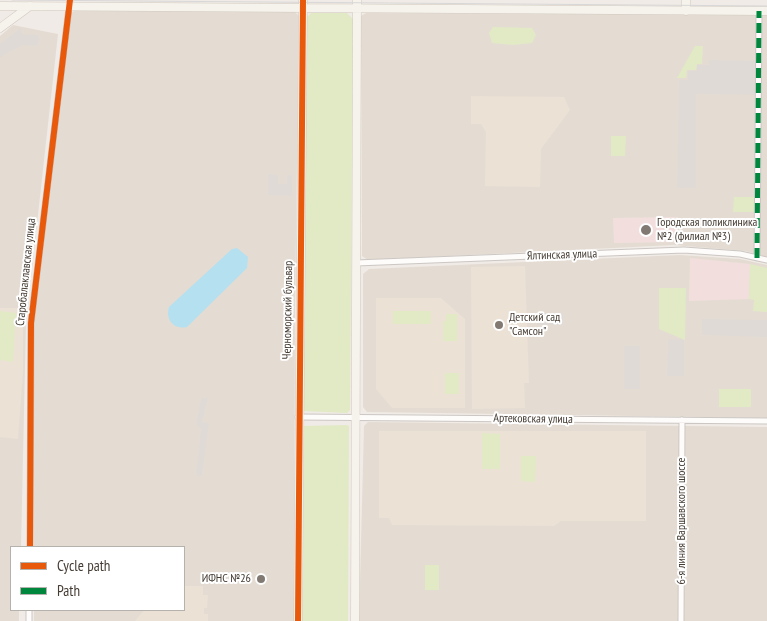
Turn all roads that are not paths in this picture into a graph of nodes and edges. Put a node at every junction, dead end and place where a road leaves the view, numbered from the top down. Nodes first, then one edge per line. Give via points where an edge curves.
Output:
1 (686, 0) edge
2 (70, 3) edge
3 (303, 4) edge
4 (357, 4) edge
5 (0, 6) edge
6 (30, 6) junction
7 (686, 11) junction
8 (763, 11) edge
9 (0, 28) edge
10 (757, 258) junction
11 (767, 260) edge
12 (356, 263) junction
13 (298, 417) junction
14 (355, 418) junction
15 (682, 420) junction
16 (767, 421) edge
17 (30, 546) edge
18 (298, 621) edge
19 (355, 621) edge
20 (681, 621) edge

1 - 7 street
2 - 3 street
2 - 6 street
2 - 17 street, Старобалаклавская улица via 31,323
3 - 4 street
3 - 13 street, Черноморский бульвар
4 - 7 street
4 - 12 street
5 - 6 street
6 - 9 street
7 - 8 street
8 - 10 street
10 - 11 street, Ялтинская улица
10 - 12 street, Ялтинская улица via 682,250
12 - 14 street
13 - 14 street, Артековская улица
13 - 18 street, Черноморский бульвар
14 - 15 street, Артековская улица
14 - 19 street
15 - 16 street, Артековская улица
15 - 20 street, 6-я линия Варшавского шоссе

